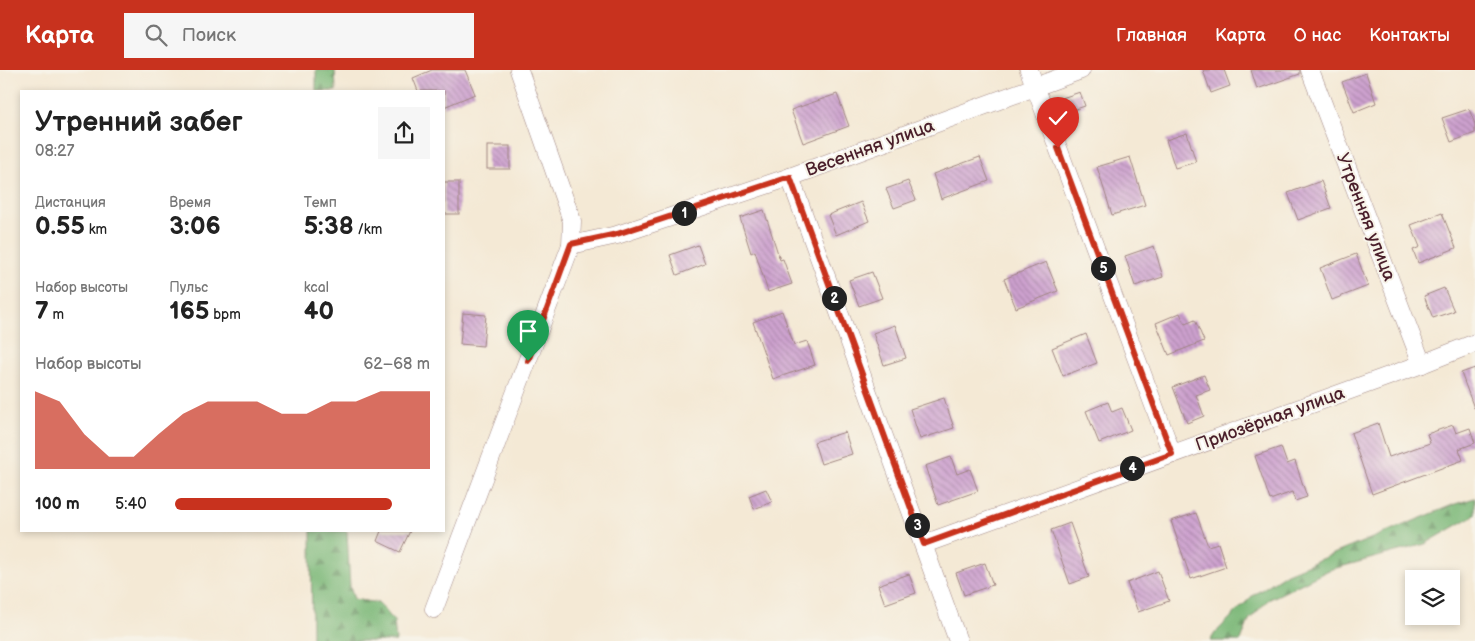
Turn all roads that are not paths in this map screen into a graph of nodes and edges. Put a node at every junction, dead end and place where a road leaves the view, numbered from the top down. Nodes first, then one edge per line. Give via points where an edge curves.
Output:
1 (519, 70) edge
2 (1029, 70) edge
3 (1081, 70) edge
4 (1310, 70) edge
5 (1036, 87) junction
6 (790, 177) junction
7 (571, 244) junction
8 (1475, 343) edge
9 (1422, 364) junction
10 (1172, 454) junction
11 (924, 544) junction
12 (434, 609) dead end
13 (958, 641) edge

1 - 7 street via 572,221
2 - 5 street
3 - 5 street, Весенняя улица
4 - 9 street, Утренняя улица
5 - 6 street, Весенняя улица
5 - 10 street
6 - 7 street, Весенняя улица via 625,232
6 - 11 street
7 - 12 street
8 - 9 street, Приозёрная улица
9 - 10 street, Приозёрная улица
10 - 11 street, Приозёрная улица
11 - 13 street

